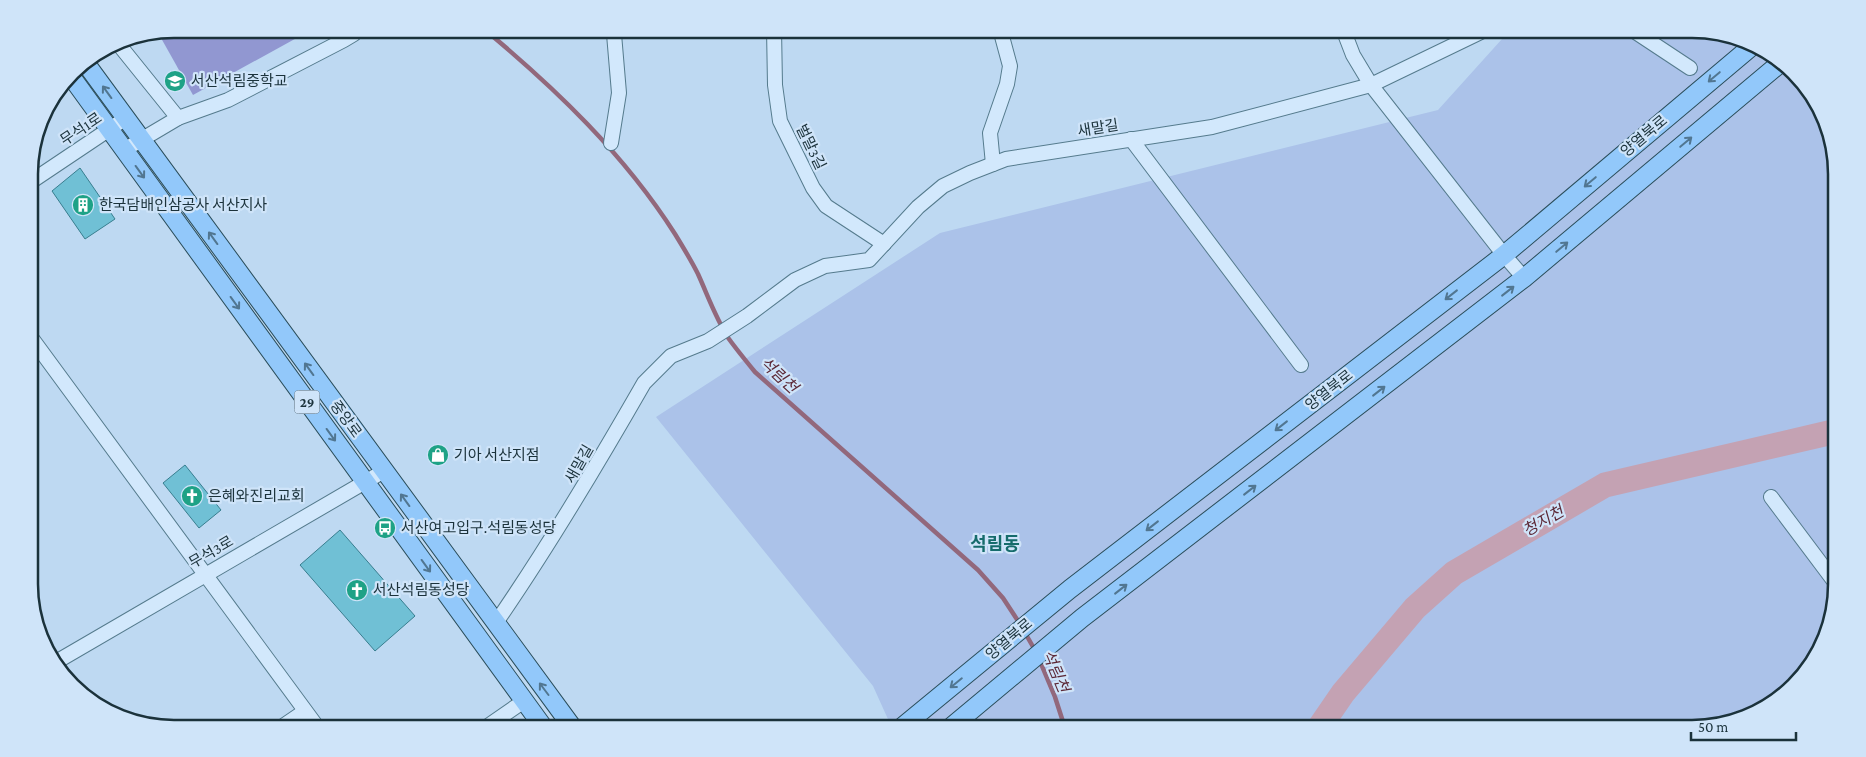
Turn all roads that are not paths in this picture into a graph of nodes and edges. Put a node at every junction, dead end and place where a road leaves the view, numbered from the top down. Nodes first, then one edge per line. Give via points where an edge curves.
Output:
1 (347, 38) edge
2 (614, 38) edge
3 (774, 38) edge
4 (1002, 38) edge
5 (1346, 38) edge
6 (1469, 38) edge
7 (1645, 38) edge
8 (122, 48) edge
9 (1747, 50) edge
10 (1775, 66) edge
11 (89, 68) edge
12 (1690, 68) dead end
13 (74, 81) edge
14 (1371, 86) junction
15 (126, 118) junction
16 (178, 118) junction
17 (109, 130) junction
18 (1131, 139) junction
19 (142, 140) junction
20 (611, 143) dead end
21 (124, 150) junction
22 (993, 164) junction
23 (38, 177) edge
24 (884, 244) junction
25 (1504, 255) junction
26 (1524, 278) junction
27 (38, 347) edge
28 (1301, 365) dead end
29 (384, 471) junction
30 (365, 482) junction
31 (1771, 497) dead end
32 (1828, 573) edge
33 (206, 574) junction
34 (496, 624) junction
35 (60, 659) edge
36 (524, 701) junction
37 (305, 710) junction
38 (960, 719) edge
39 (291, 720) edge
40 (312, 720) edge
41 (497, 720) edge
42 (538, 720) edge
43 (567, 720) edge
44 (911, 720) edge

1 - 16 street via 228,100
2 - 20 street via 619,93
3 - 24 street, 벌말3길 via 774,85 780,121 813,188 826,206
4 - 22 street via 1010,66 990,133
5 - 14 street
6 - 14 street, 새말길
7 - 12 street
8 - 16 street
9 -> 25 main road, 양열북로
26 -> 10 main road, 양열북로
15 -> 11 main road, 중앙로 / 29
13 - 17 main road, 중앙로 / 29
14 - 18 street, 새말길 via 1212,127
14 - 25 street
15 - 17 street, 무석1로
15 - 19 main road, 중앙로 / 29
16 - 19 street
17 - 21 main road, 중앙로 / 29
17 - 23 street, 무석1로
18 - 22 street, 새말길 via 1006,158
18 - 28 street
19 - 21 street
29 -> 19 main road, 중앙로 / 29
21 -> 30 main road, 중앙로 / 29
22 - 24 street, 새말길 via 943,186 918,207
24 - 34 street, 새말길 via 869,260 825,266 795,280 747,316 708,340 672,356 644,383 580,493
25 - 26 street
25 -> 44 main road, 양열북로 via 1070,589
38 -> 26 main road, 양열북로 via 1082,618
27 - 33 street
29 - 30 street, 무석3로
34 -> 29 main road, 중앙로 / 29
30 - 33 street, 무석3로
30 -> 36 main road, 중앙로 / 29
31 - 32 street
33 - 35 street, 무석3로
33 - 37 street
43 -> 34 main road, 중앙로 / 29
36 - 41 street
36 - 42 main road, 중앙로 / 29
37 - 39 street
37 - 40 street

